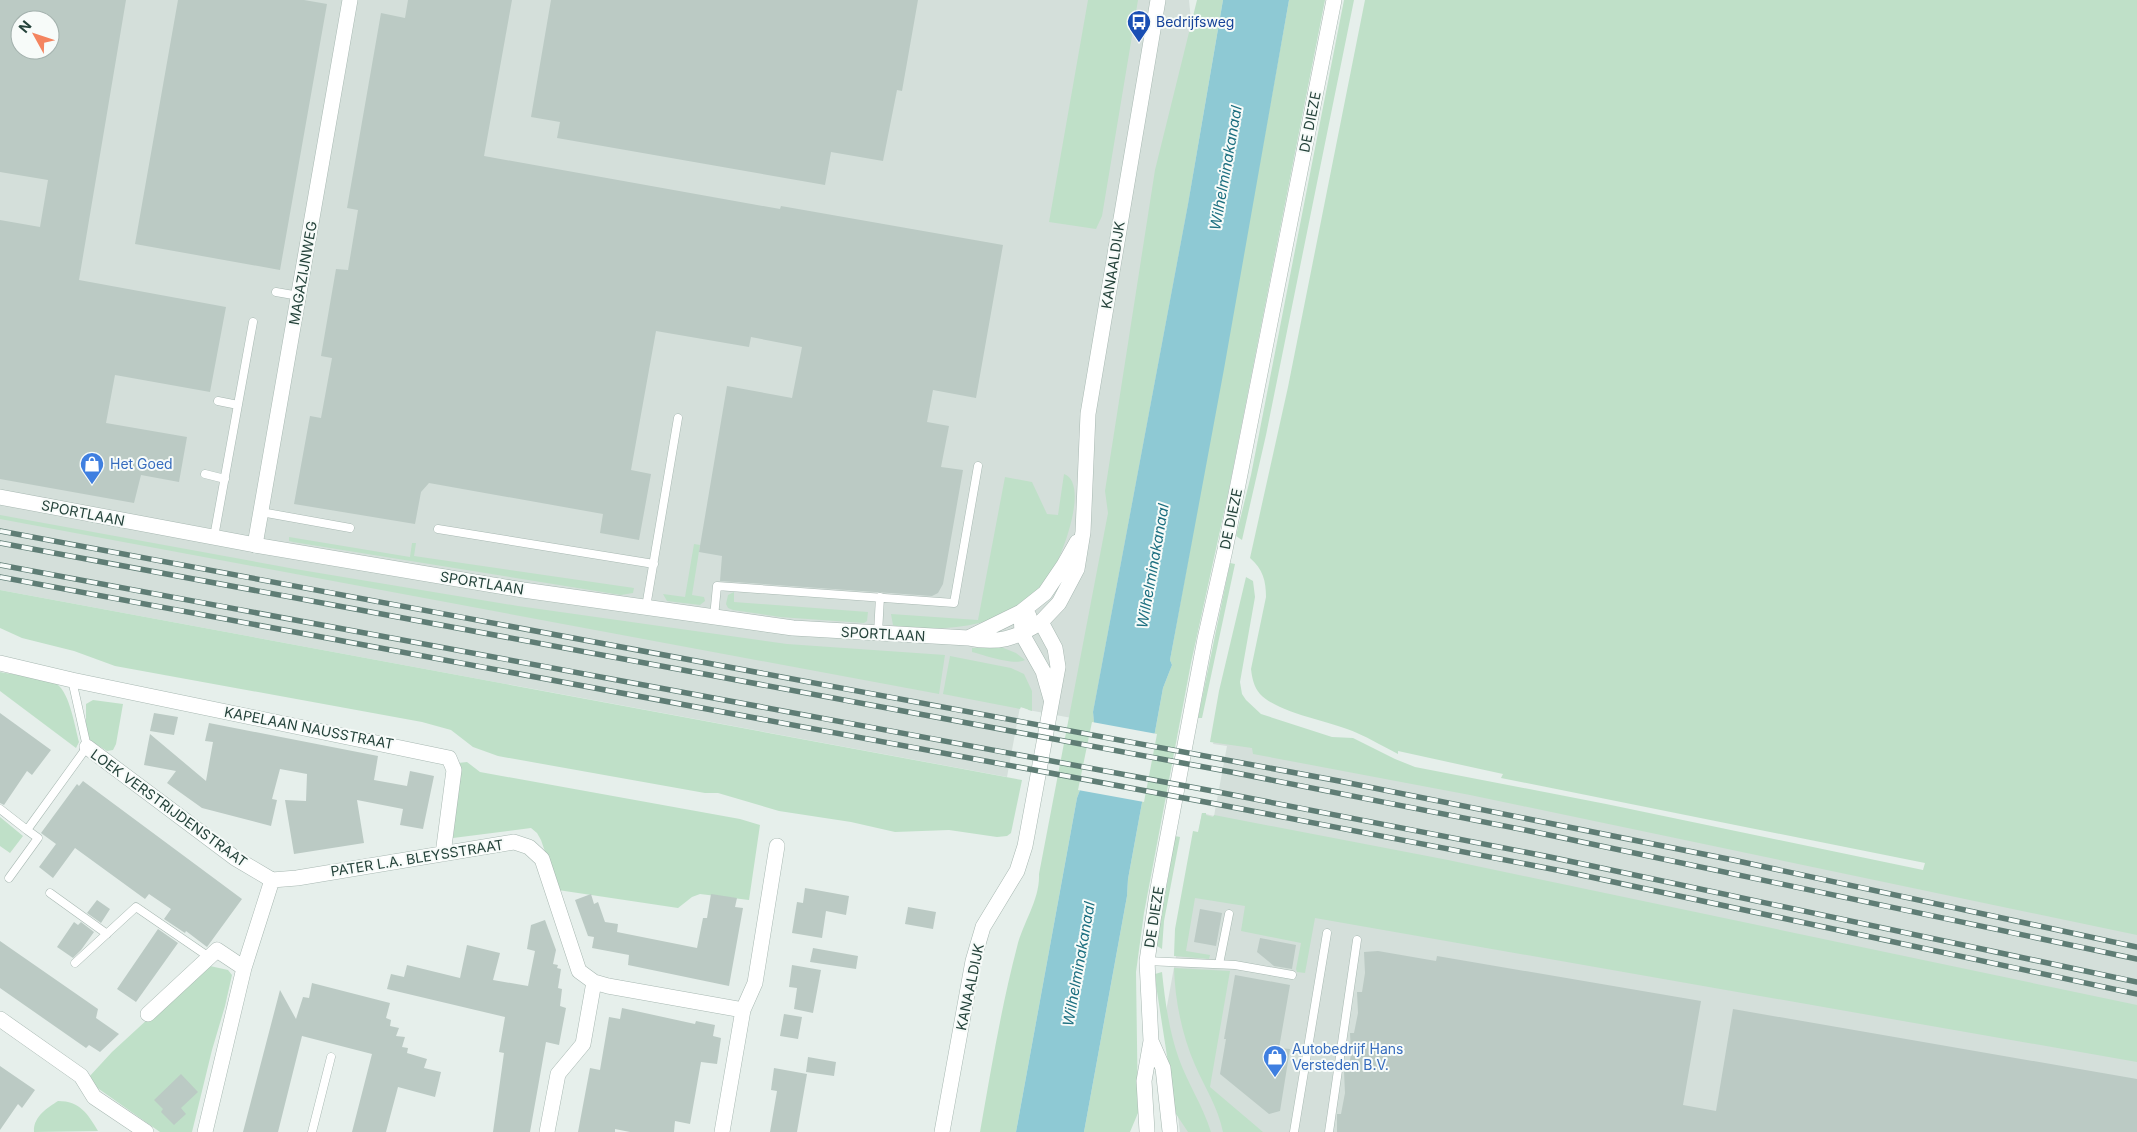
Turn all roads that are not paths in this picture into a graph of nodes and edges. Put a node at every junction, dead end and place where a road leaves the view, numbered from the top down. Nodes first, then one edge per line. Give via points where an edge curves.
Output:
1 (350, 0) edge
2 (1158, 0) edge
3 (1334, 0) edge
4 (276, 292) dead end
5 (299, 296) junction
6 (253, 322) dead end
7 (218, 402) dead end
8 (238, 405) junction
9 (678, 418) dead end
10 (978, 466) dead end
11 (205, 474) dead end
12 (225, 479) junction
13 (0, 497) edge
14 (261, 512) junction
15 (350, 528) dead end
16 (438, 530) dead end
17 (1083, 532) junction
18 (214, 537) junction
19 (255, 545) junction
20 (654, 564) junction
21 (880, 597) junction
22 (646, 607) junction
23 (1021, 612) junction
24 (714, 617) junction
25 (1041, 622) junction
26 (878, 633) junction
27 (1022, 634) junction
28 (968, 638) junction
29 (0, 663) edge
30 (72, 680) junction
31 (1052, 703) junction
32 (87, 747) junction
33 (0, 809) edge
34 (27, 830) junction
35 (777, 846) dead end
36 (443, 854) junction
37 (9, 878) dead end
38 (272, 880) junction
39 (50, 893) dead end
40 (1229, 914) dead end
41 (1327, 933) dead end
42 (107, 934) junction
43 (1356, 940) dead end
44 (209, 957) junction
45 (1147, 961) junction
46 (75, 963) dead end
47 (1219, 964) junction
48 (244, 968) junction
49 (1292, 975) dead end
50 (594, 982) junction
51 (743, 1010) junction
52 (148, 1014) dead end
53 (0, 1019) edge
54 (1151, 1041) junction
55 (331, 1057) dead end
56 (1171, 1131) edge
57 (146, 1132) edge
58 (205, 1132) edge
59 (312, 1132) edge
60 (547, 1132) edge
61 (722, 1132) edge
62 (942, 1132) edge
63 (1147, 1132) edge
64 (1294, 1132) edge
65 (1329, 1132) edge

1 - 5 street, MAGAZIJNWEG
2 - 17 street, KANAALDIJK via 1088,414
3 - 45 street, DE DIEZE via 1205,639
4 - 5 lane
5 - 14 street, MAGAZIJNWEG
6 - 8 lane
7 - 8 lane
8 - 12 lane
9 - 20 lane
10 - 21 lane via 954,603
11 - 12 lane
12 - 18 lane
13 - 18 street, SPORTLAAN
14 - 15 lane
14 - 19 street, MAGAZIJNWEG
16 - 20 lane
17 - 23 street, KANAALDIJK via 1045,593
17 - 25 street, KANAALDIJK via 1077,569 1059,603
18 - 19 street, SPORTLAAN
19 - 22 street, SPORTLAAN
20 - 22 lane
21 - 24 lane via 718,586
21 - 26 lane
22 - 24 street, SPORTLAAN
23 - 25 street
23 - 27 street, KANAALDIJK
23 - 28 street, SPORTLAAN
24 - 26 street, SPORTLAAN via 793,628
25 - 27 street, KANAALDIJK
25 - 31 street, KANAALDIJK via 1055,648 1058,667
26 - 28 street, SPORTLAAN
27 - 28 street, SPORTLAAN via 988,642
27 - 31 street, KANAALDIJK via 1042,672
29 - 30 street
30 - 32 lane, LOEK VERSTRIJDENSTRAAT
30 - 36 street, KAPELAAN NAUSSTRAAT via 449,758 454,770
31 - 62 street, KANAALDIJK via 1025,846 1017,871 983,927 973,960
32 - 34 lane
32 - 38 street, LOEK VERSTRIJDENSTRAAT via 235,858
33 - 34 lane
34 - 37 lane via 38,838
35 - 51 street via 755,983
36 - 38 street, PATER L.A. BLEYSSTRAAT
36 - 50 street, PATER L.A. BLEYSSTRAAT via 514,842 529,847 542,859 579,971
38 - 48 street
39 - 42 lane
40 - 47 lane
41 - 64 lane
42 - 44 lane via 136,907
42 - 46 lane
43 - 65 lane
44 - 48 street via 217,950
44 - 52 street
45 - 47 lane
45 - 54 street, DE DIEZE
47 - 49 lane
48 - 58 street
50 - 51 street
50 - 60 street via 583,1044 558,1074
51 - 61 street
53 - 57 street via 81,1076 94,1097
54 - 56 street, DE DIEZE via 1163,1068
54 - 63 street, DE DIEZE via 1144,1081
55 - 59 lane
56 - 63 street via 1155,1129

